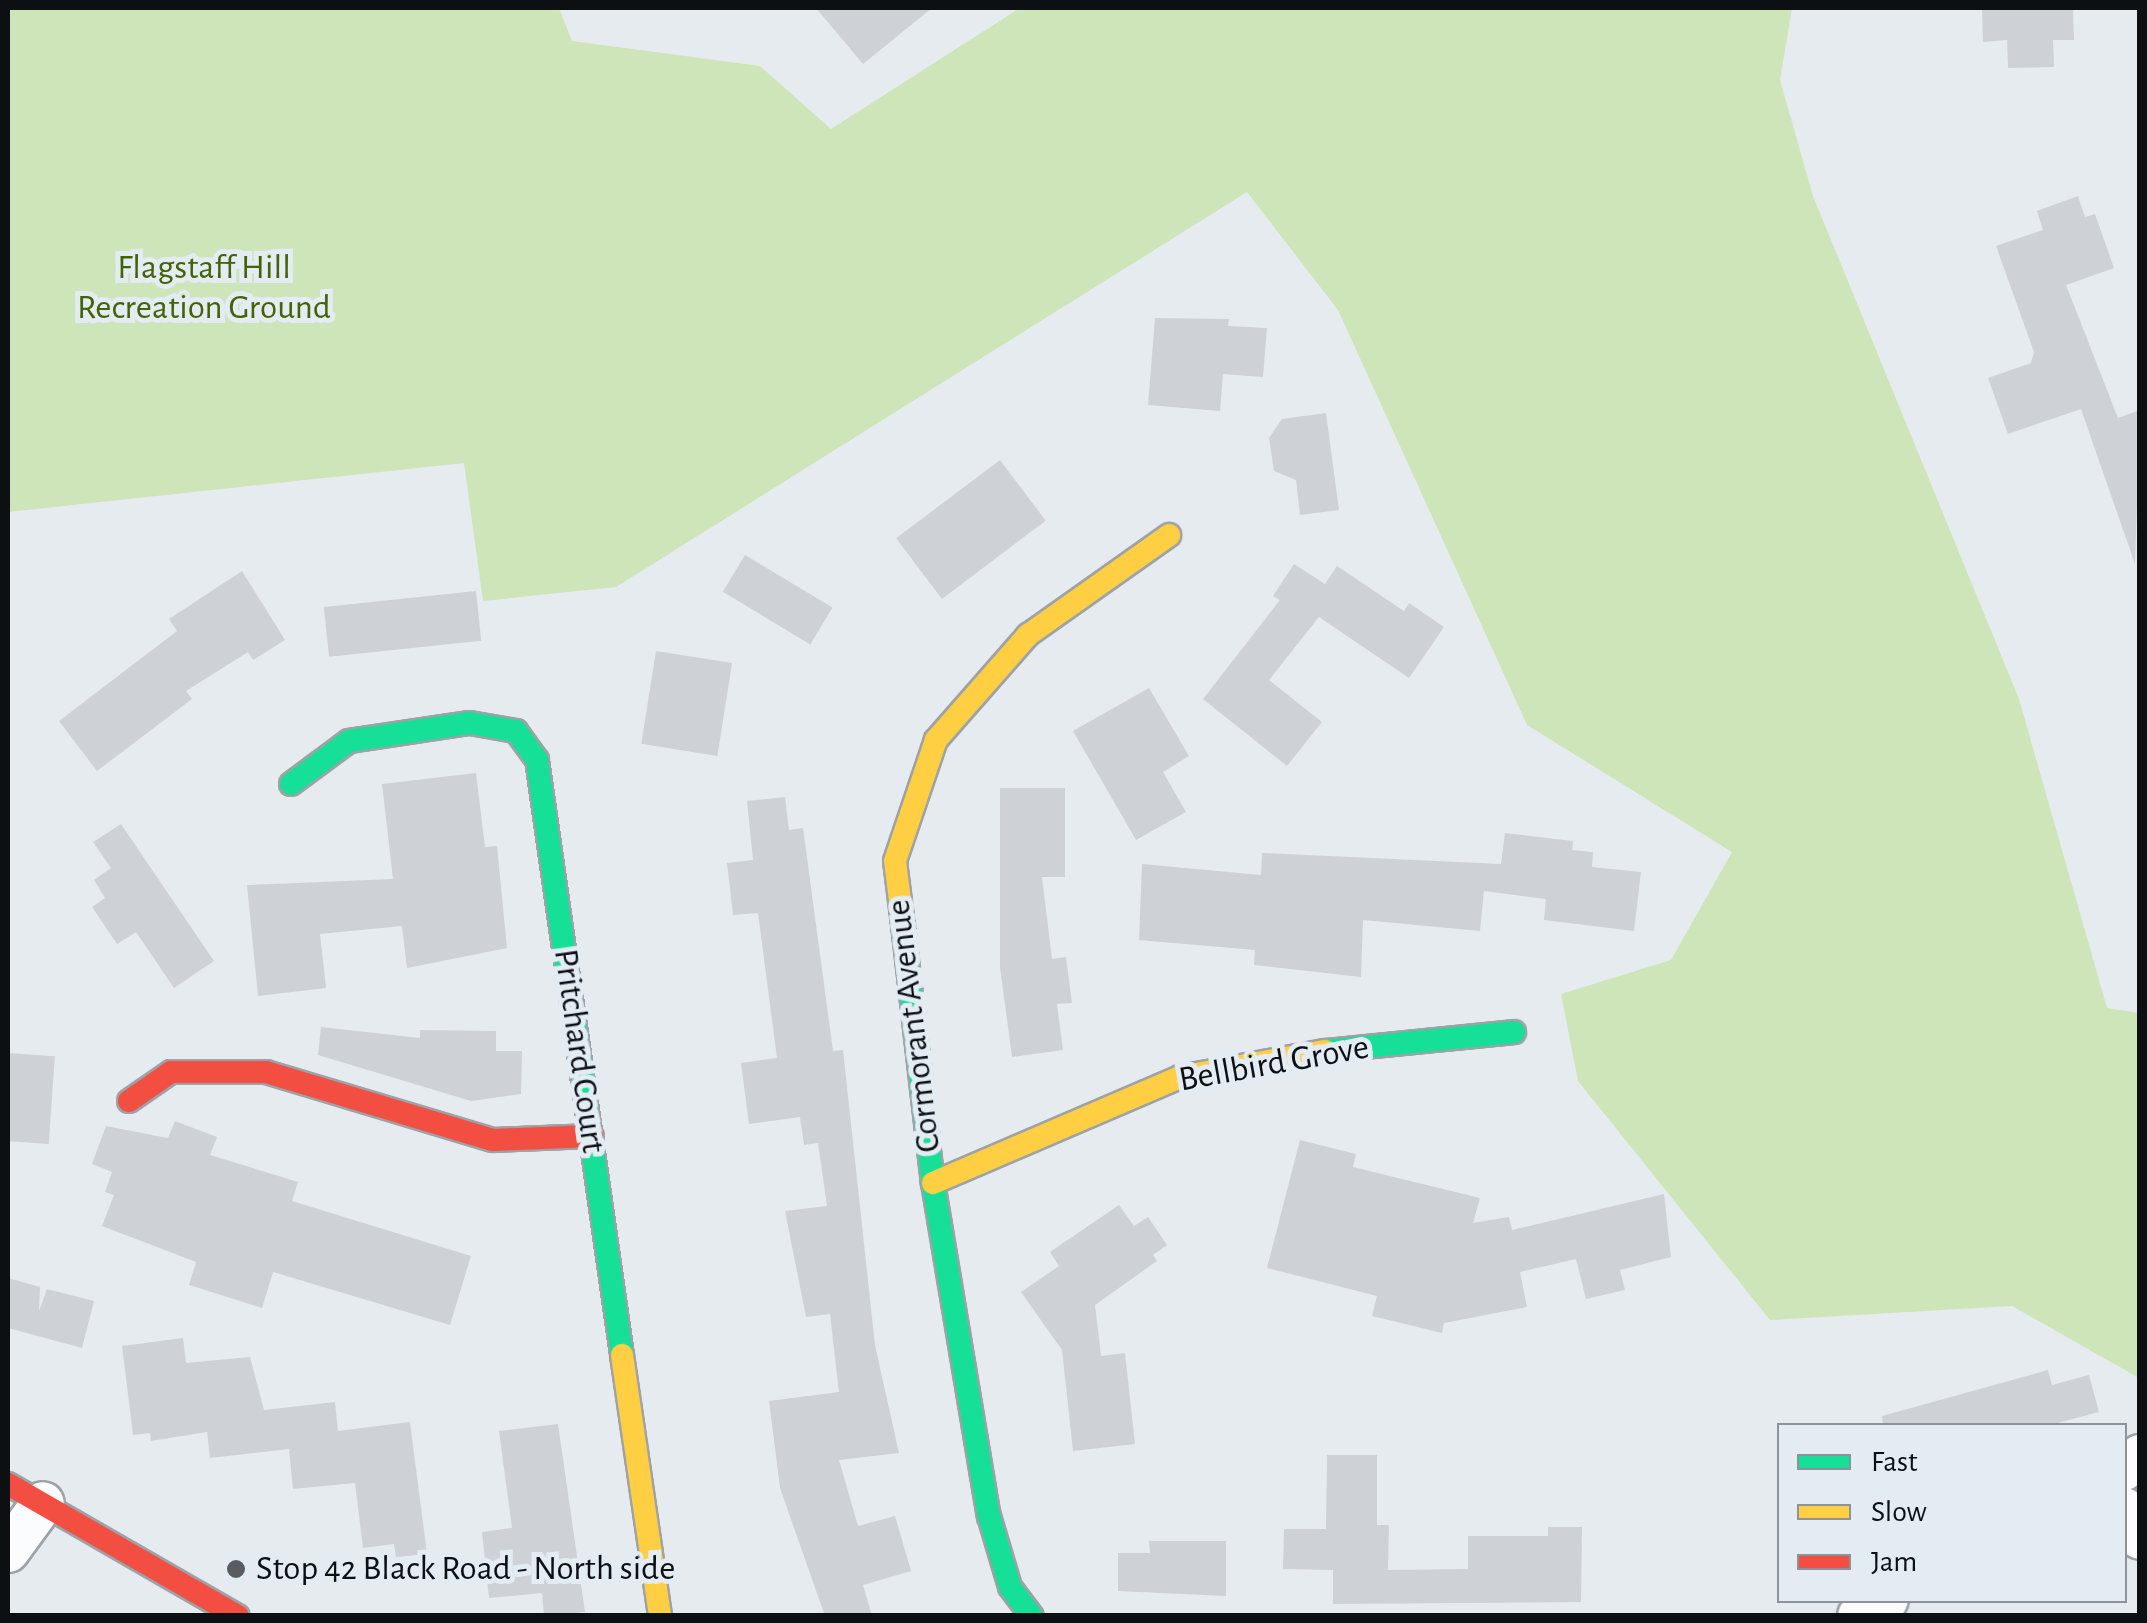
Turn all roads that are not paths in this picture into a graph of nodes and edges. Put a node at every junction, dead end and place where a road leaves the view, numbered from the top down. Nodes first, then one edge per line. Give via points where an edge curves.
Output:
1 (1169, 535) dead end
2 (291, 784) dead end
3 (1514, 1032) dead end
4 (130, 1101) dead end
5 (592, 1136) junction
6 (933, 1183) junction
7 (25, 1493) edge
8 (2127, 1514) edge
9 (2140, 1538) edge
10 (8, 1550) edge
11 (1882, 1603) edge
12 (238, 1616) edge
13 (660, 1616) edge
14 (1032, 1616) edge
15 (1859, 1616) edge

1 - 6 street, Cormorant Avenue via 1028,635 936,740 895,860
2 - 5 street, Pritchard Court via 348,740 470,723 516,732 537,760
3 - 6 street, Bellbird Grove via 1340,1048 1180,1077
4 - 5 street via 172,1072 266,1072 493,1140
5 - 13 street, Pritchard Court
6 - 14 street, Cormorant Avenue via 988,1516 1010,1587
7 - 10 street
7 - 12 street
8 - 9 street
11 - 15 street

